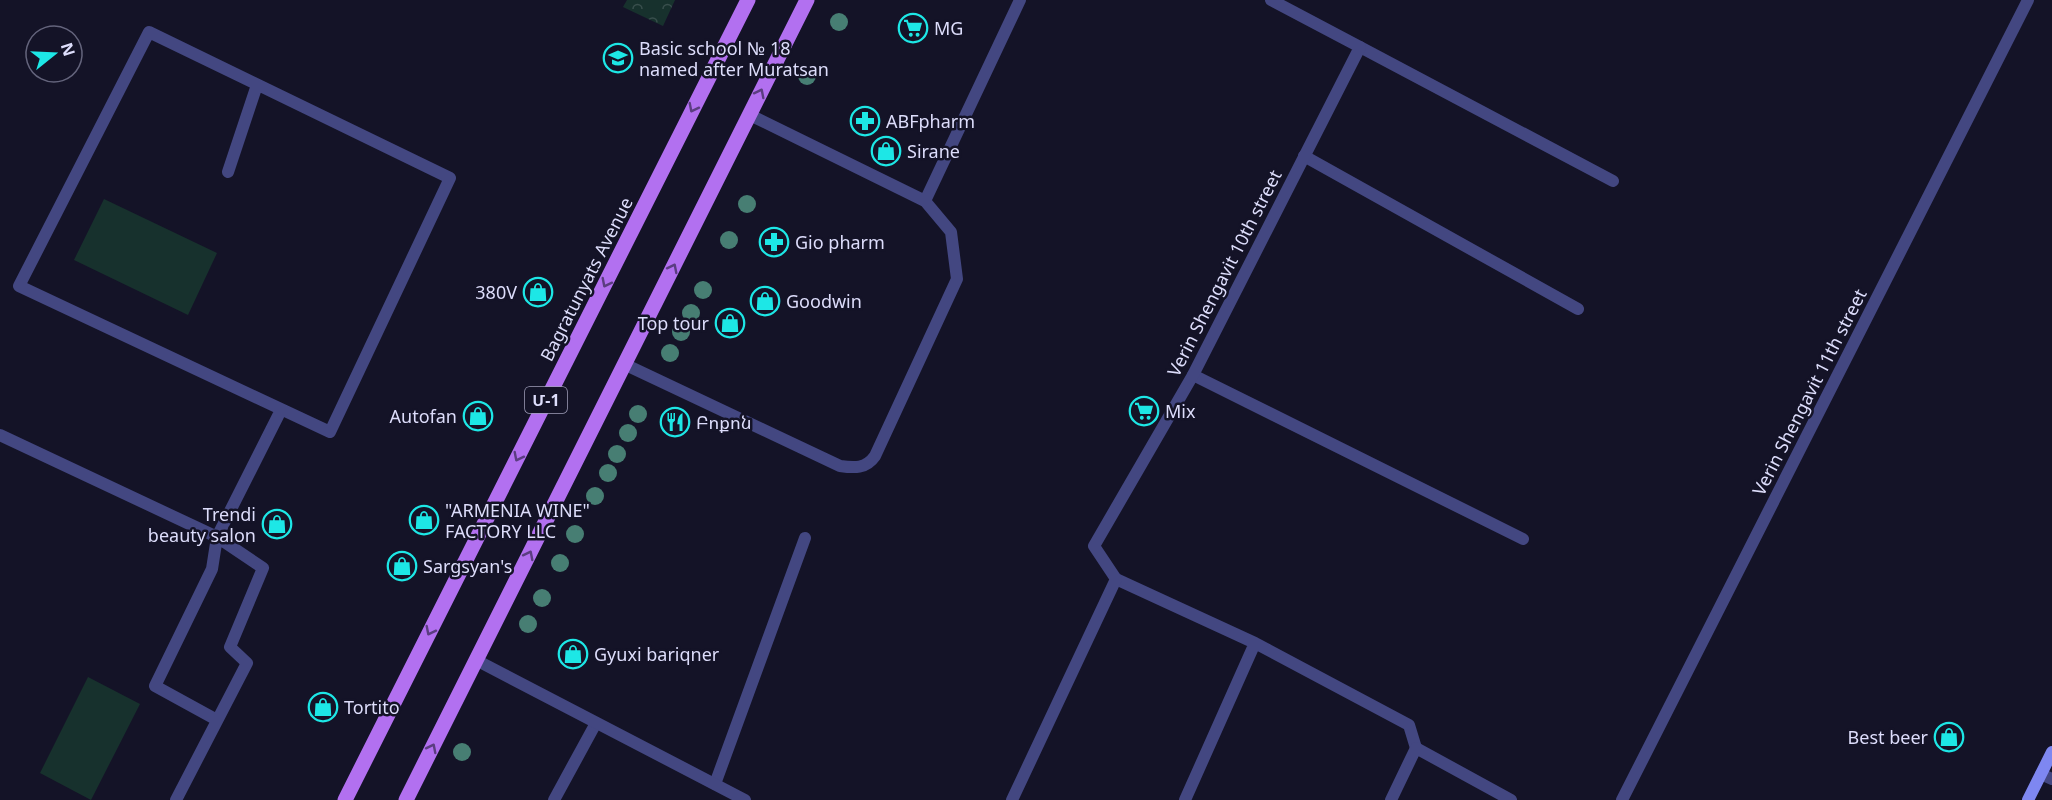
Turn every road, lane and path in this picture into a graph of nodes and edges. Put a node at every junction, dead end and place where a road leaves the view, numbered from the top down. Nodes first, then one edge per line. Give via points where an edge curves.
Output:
1 (748, 0) edge
2 (807, 0) edge
3 (1020, 0) edge
4 (1271, 0) edge
5 (2028, 0) edge
6 (1360, 47) junction
7 (257, 85) junction
8 (750, 115) junction
9 (1304, 156) junction
10 (228, 172) dead end
11 (1613, 181) dead end
12 (925, 201) junction
13 (1578, 309) dead end
14 (624, 364) junction
15 (1192, 375) junction
16 (281, 410) junction
17 (0, 435) edge
18 (217, 537) junction
19 (805, 538) dead end
20 (1523, 539) dead end
21 (1116, 579) junction
22 (1255, 643) junction
23 (476, 660) junction
24 (217, 720) junction
25 (596, 723) junction
26 (1416, 748) junction
27 (2052, 752) edge
28 (2047, 777) edge
29 (715, 784) junction
30 (176, 800) edge
31 (345, 800) edge
32 (406, 800) edge
33 (554, 800) edge
34 (745, 800) edge
35 (1012, 800) edge
36 (1185, 800) edge
37 (1391, 800) edge
38 (1511, 800) edge
39 (1622, 800) edge
40 (2028, 800) edge

1 -> 31 main road, Bagratunyats Avenue / Մ-1
8 -> 2 main road
3 - 12 street
4 - 6 street
5 - 39 street, Verin Shengavit 11th street
6 - 9 street, Verin Shengavit 10th street
6 - 11 street
7 - 10 street
7 - 16 street via 450,178 330,432
7 - 16 street via 149,32 19,286
8 - 12 street
14 -> 8 main road
9 - 13 street
9 - 15 street, Verin Shengavit 10th street
12 - 14 street via 951,232 957,279 870,463 855,468 840,466
23 -> 14 main road
15 - 20 street
15 - 21 street, Verin Shengavit 10th street via 1094,546
16 - 18 street
17 - 18 street
18 - 24 street via 263,568 230,647 247,663
18 - 24 street via 212,569 155,686
19 - 29 street
21 - 22 street
21 - 35 street
22 - 26 street via 1409,725
22 - 36 street
23 - 25 street
32 -> 23 main road
24 - 30 street
25 - 29 street
25 - 33 street
26 - 37 street
26 - 38 street
27 - 28 street
28 - 40 street
29 - 34 street

